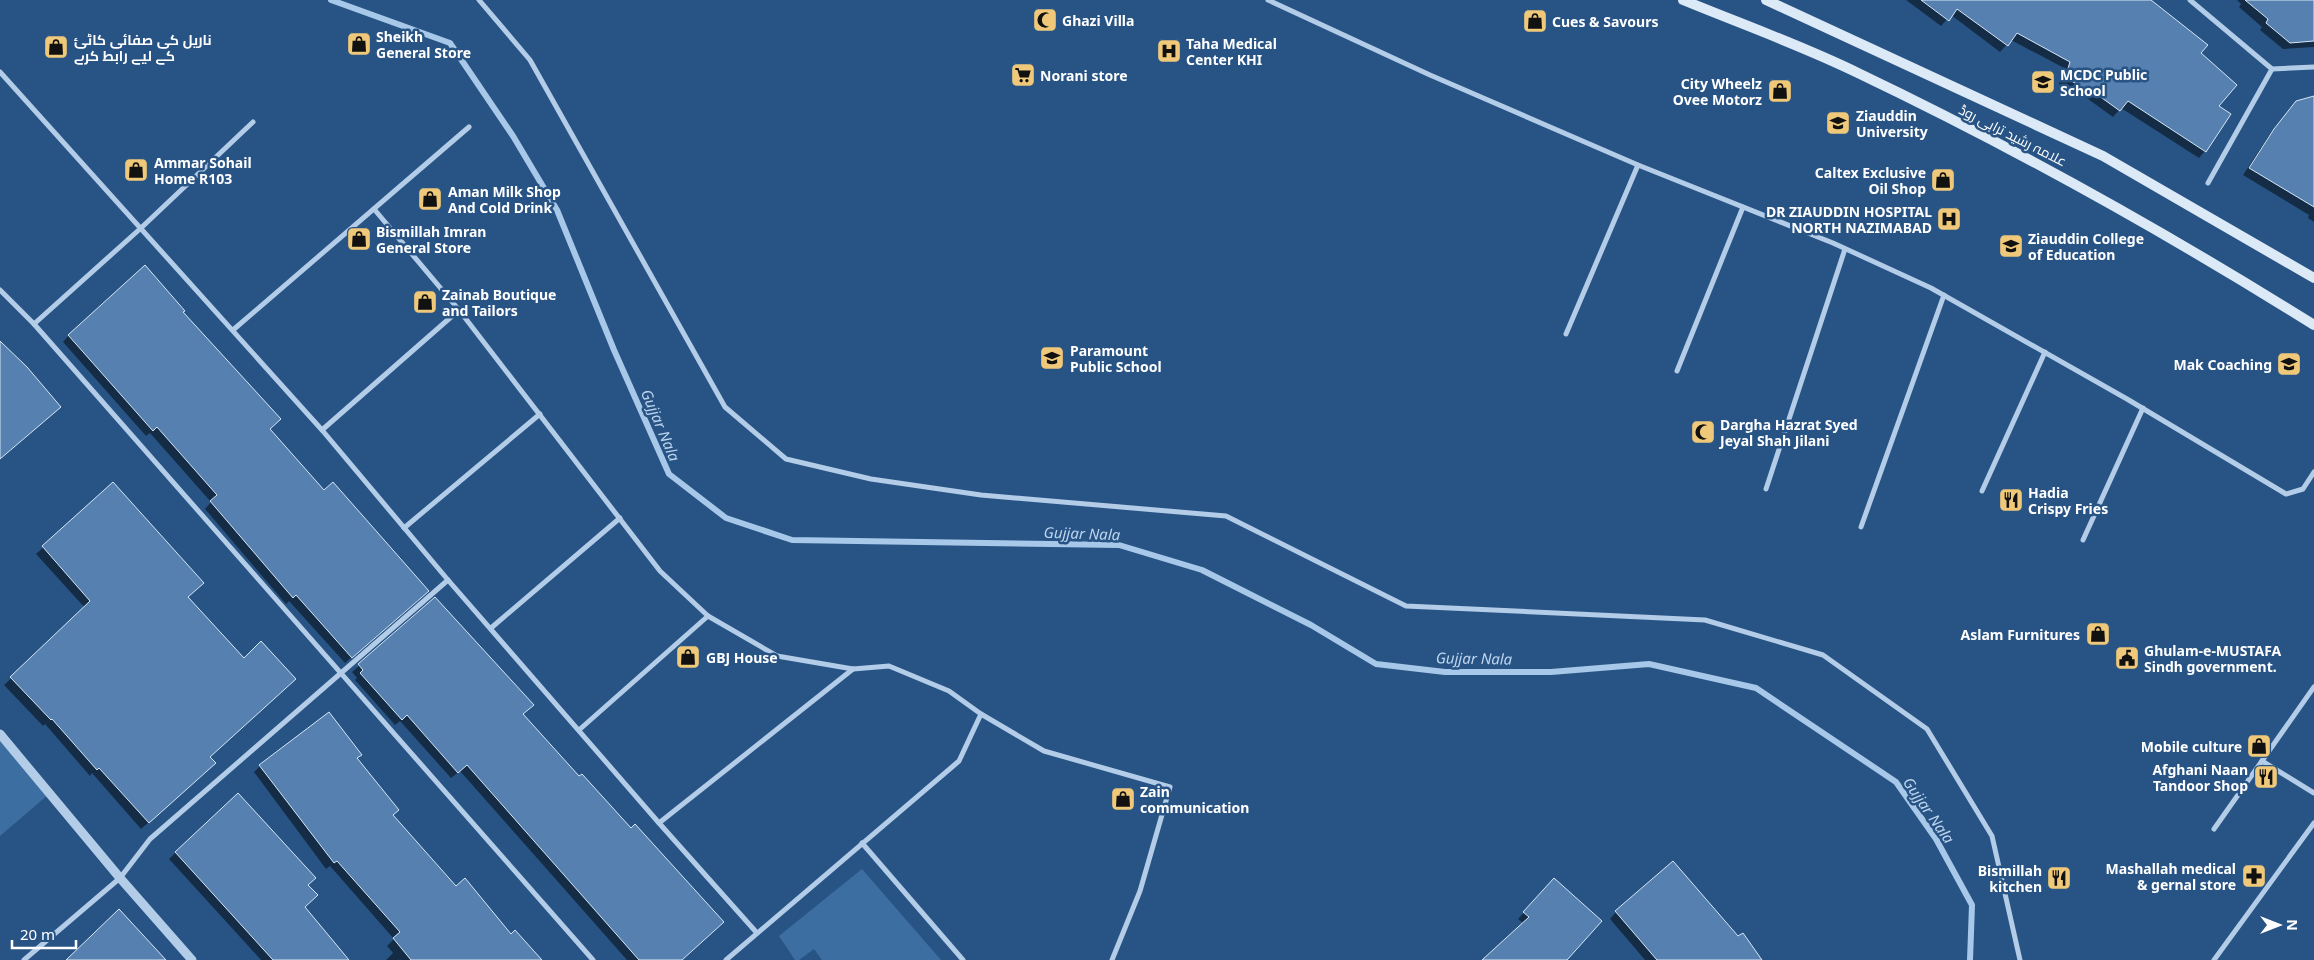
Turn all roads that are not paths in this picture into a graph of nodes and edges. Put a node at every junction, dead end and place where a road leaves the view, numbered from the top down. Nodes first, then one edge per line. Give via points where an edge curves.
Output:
1 (479, 0) edge
2 (1268, 0) edge
3 (1684, 0) edge
4 (1766, 0) edge
5 (2190, 0) edge
6 (2314, 67) edge
7 (2272, 69) junction
8 (0, 72) edge
9 (2, 77) edge
10 (253, 122) dead end
11 (469, 126) dead end
12 (1638, 165) junction
13 (2208, 184) dead end
14 (1743, 207) junction
15 (374, 209) junction
16 (141, 228) junction
17 (1845, 249) junction
18 (2314, 278) edge
19 (0, 290) edge
20 (1944, 295) junction
21 (460, 310) junction
22 (34, 324) junction
23 (2314, 325) edge
24 (233, 330) junction
25 (1566, 334) dead end
26 (2045, 352) junction
27 (1677, 371) dead end
28 (2143, 408) junction
29 (540, 414) junction
30 (322, 430) junction
31 (2314, 472) edge
32 (1766, 489) dead end
33 (1982, 491) dead end
34 (620, 518) junction
35 (1861, 527) dead end
36 (404, 528) junction
37 (2083, 540) dead end
38 (448, 580) junction
39 (708, 616) junction
40 (491, 628) junction
41 (853, 669) junction
42 (341, 673) junction
43 (2314, 687) edge
44 (982, 714) junction
45 (579, 730) junction
46 (0, 734) edge
47 (2262, 761) junction
48 (2314, 793) edge
49 (658, 823) junction
50 (2314, 823) edge
51 (2214, 829) dead end
52 (862, 843) junction
53 (120, 878) junction
54 (757, 933) junction
55 (24, 960) edge
56 (192, 960) edge
57 (593, 960) edge
58 (726, 960) edge
59 (963, 960) edge
60 (1112, 960) edge
61 (2020, 960) edge
62 (2214, 960) edge

1 - 61 street via 530,60 725,407 786,459 871,479 982,495 1226,516 1406,606 1705,620 1822,655 1928,729 1992,836
2 - 12 street via 1430,75
3 - 23 main road, علامہ رشید ترابی روڈ via 1857,72 2072,181
4 - 18 main road, علامہ رشید ترابی روڈ via 2103,156
5 - 7 street
6 - 7 street
7 - 13 street
8 - 9 street
9 - 16 street
10 - 16 street
11 - 15 street
12 - 14 street
12 - 25 street
14 - 17 street
14 - 27 street
15 - 21 street
15 - 24 street
16 - 22 street
16 - 24 street
17 - 20 street
17 - 32 street
19 - 22 street
20 - 26 street
20 - 35 street
21 - 29 street
21 - 30 street
22 - 42 street
24 - 30 street
26 - 28 street
26 - 33 street
28 - 31 street via 2286,494 2303,490
28 - 37 street
29 - 34 street
29 - 36 street
30 - 36 street
34 - 39 street via 660,571
34 - 40 street
36 - 38 street
38 - 40 street
38 - 42 street
39 - 41 street via 777,656
39 - 45 street
40 - 45 street
41 - 44 street via 889,666 949,691
41 - 49 street
42 - 53 street via 150,839
42 - 57 street
43 - 47 street
44 - 52 street via 959,761
44 - 60 street via 1044,751 1170,787 1140,890
45 - 49 street
46 - 53 street
47 - 48 street
47 - 51 street
49 - 54 street
50 - 62 street
52 - 54 street
52 - 59 street
53 - 55 street
53 - 56 street
54 - 58 street

